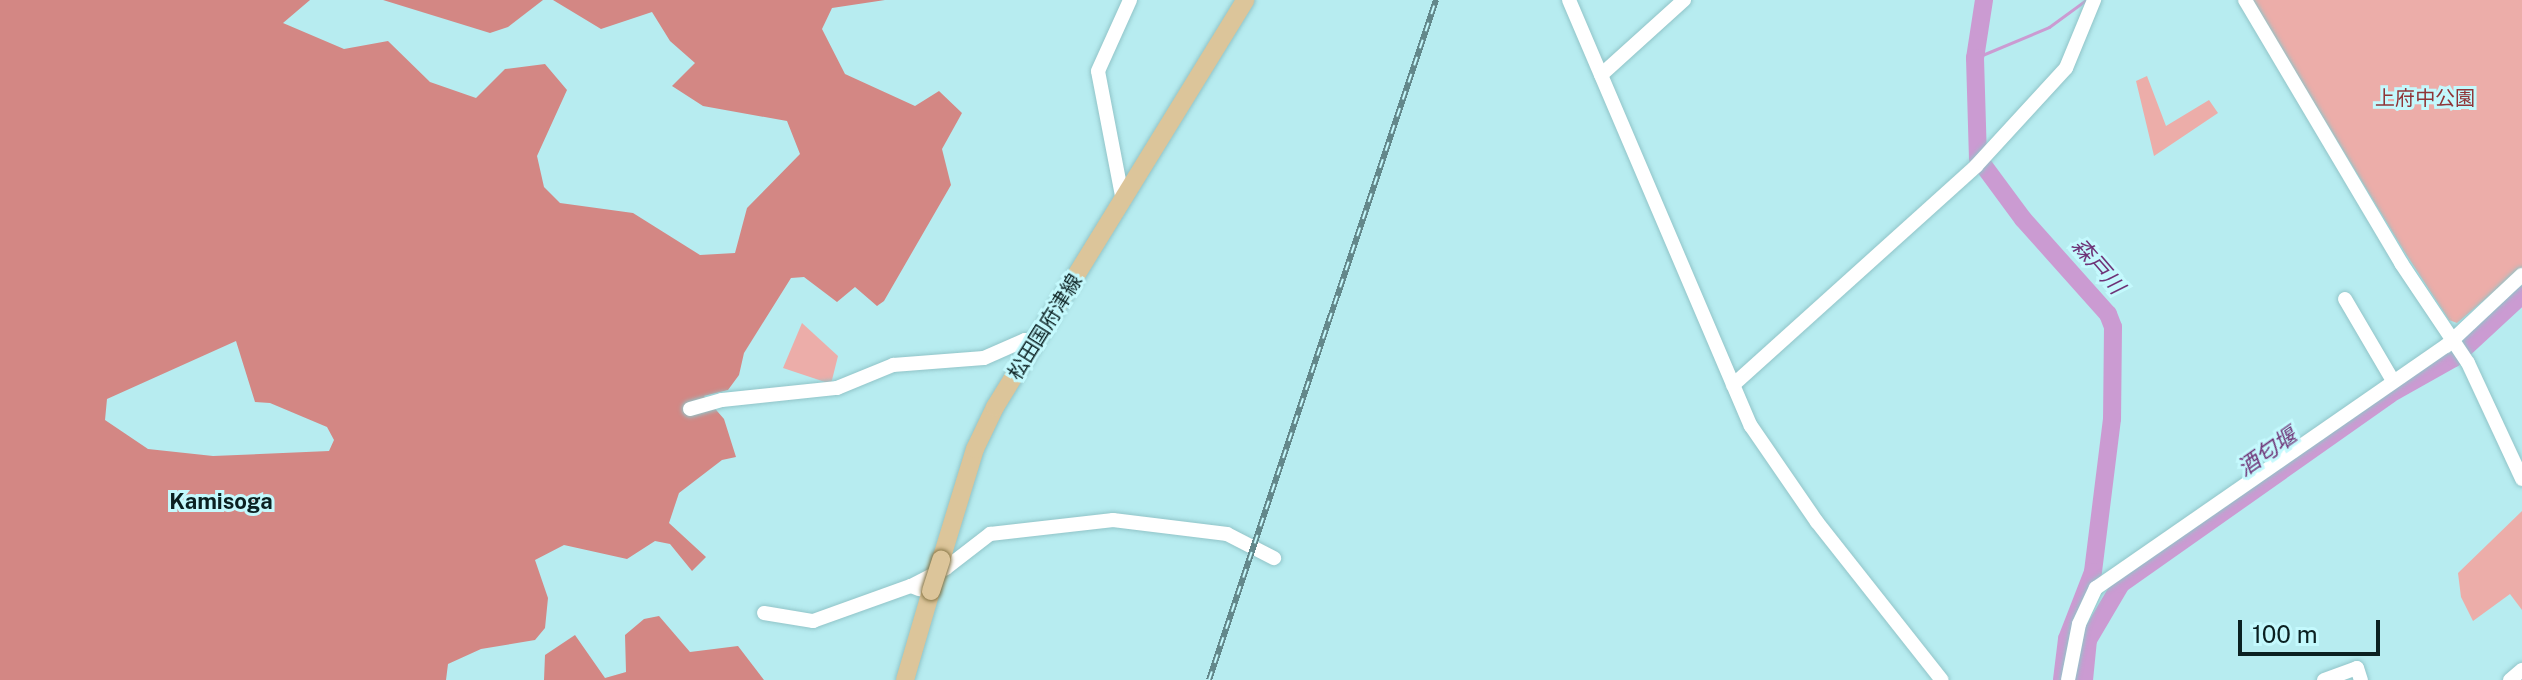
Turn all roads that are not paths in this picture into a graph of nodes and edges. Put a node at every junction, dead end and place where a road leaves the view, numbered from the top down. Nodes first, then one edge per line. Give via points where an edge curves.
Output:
1 (1130, 0) edge
2 (1245, 0) edge
3 (1569, 0) edge
4 (1684, 0) edge
5 (2094, 0) edge
6 (2245, 0) edge
7 (1601, 75) junction
8 (1123, 201) junction
9 (2522, 275) edge
10 (2345, 299) dead end
11 (2451, 338) junction
12 (1036, 342) junction
13 (2392, 379) junction
14 (1733, 385) junction
15 (690, 409) dead end
16 (2522, 479) edge
17 (949, 532) junction
18 (968, 547) junction
19 (1274, 558) dead end
20 (911, 586) junction
21 (931, 592) junction
22 (764, 613) dead end
23 (2522, 670) edge
24 (905, 680) edge
25 (1942, 680) edge
26 (2068, 680) edge
27 (2324, 680) edge
28 (2361, 680) edge
29 (2510, 680) edge

1 - 8 street via 1098,71
2 - 8 main road, 松田国府津線
3 - 7 street
4 - 7 street
5 - 14 street via 2066,68 1980,162
6 - 11 street
7 - 14 street
8 - 12 main road, 松田国府津線
9 - 11 street
10 - 13 street
11 - 13 street
11 - 16 street
12 - 15 street via 1025,340 984,358 893,365 837,388 722,400
12 - 17 main road, 松田国府津線 via 979,440
13 - 26 street via 2096,588 2079,624
14 - 25 street via 1774,464
17 - 18 street
17 - 21 main road, 松田国府津線, bridge
18 - 19 street via 990,534 1113,520 1227,534
18 - 20 street via 946,568
20 - 21 street
20 - 22 street via 813,621
21 - 24 main road, 松田国府津線
23 - 29 street
27 - 28 street via 2357,668

